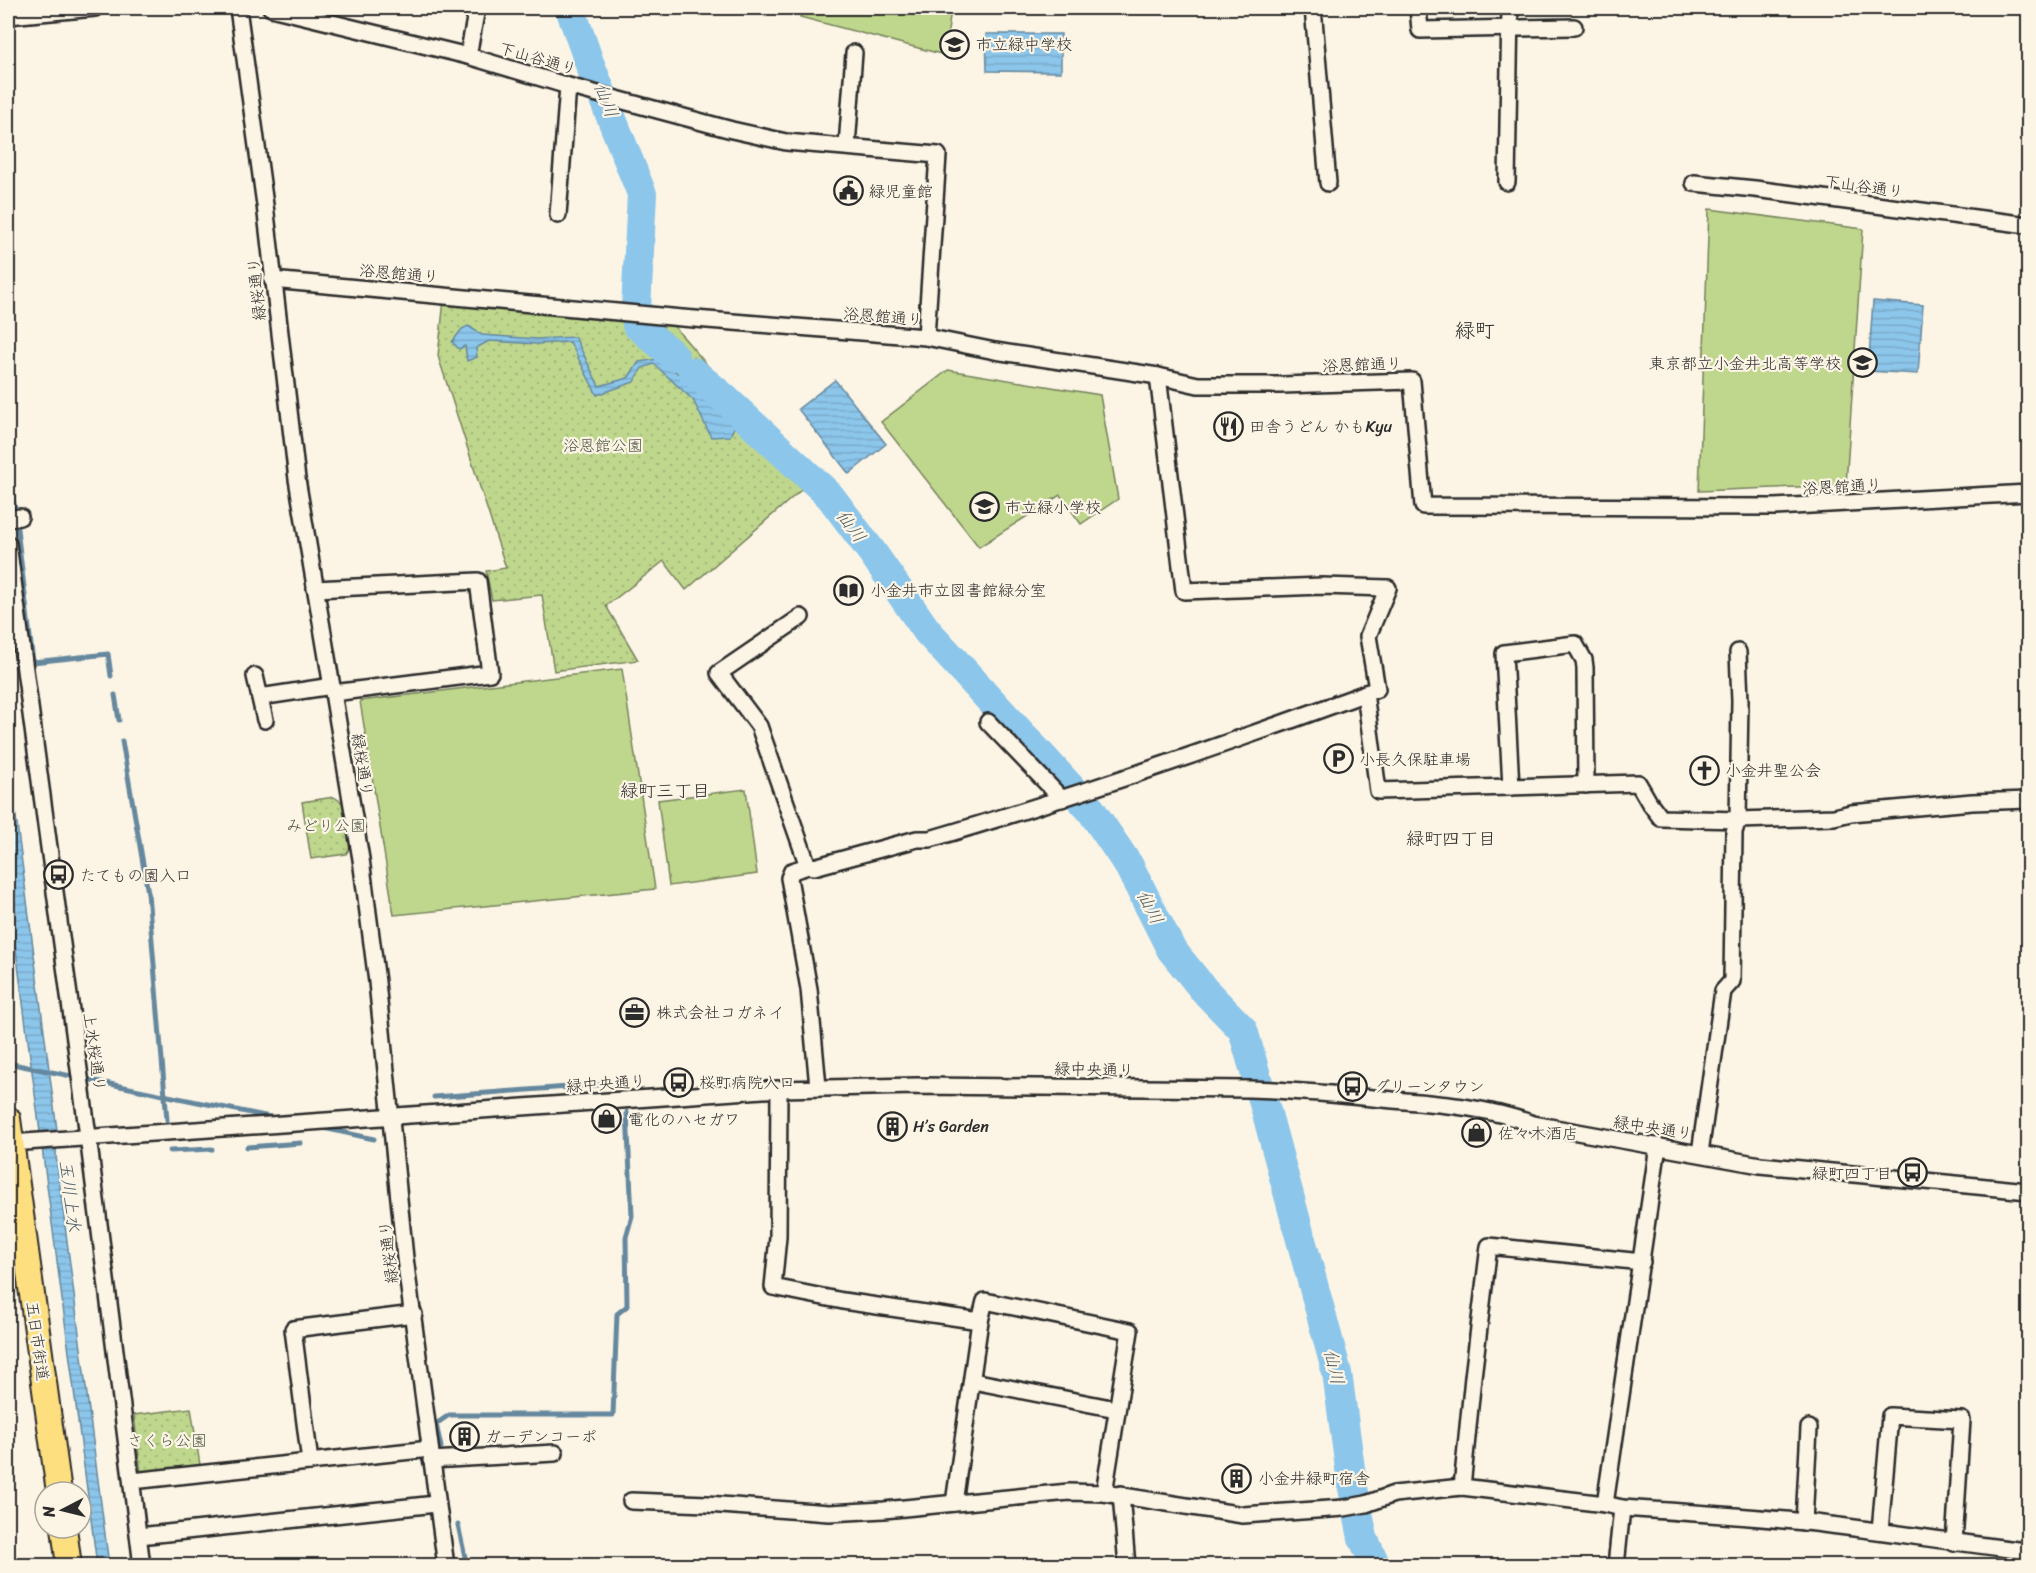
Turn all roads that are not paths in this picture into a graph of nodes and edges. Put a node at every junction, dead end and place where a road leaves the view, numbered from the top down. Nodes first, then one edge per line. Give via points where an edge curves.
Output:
1 (95, 8) edge
2 (238, 8) edge
3 (271, 8) edge
4 (477, 8) edge
5 (1313, 8) edge
6 (1418, 8) edge
7 (1510, 8) edge
8 (8, 16) edge
9 (1574, 27) dead end
10 (1509, 29) junction
11 (854, 53) dead end
12 (468, 56) junction
13 (568, 86) junction
14 (847, 146) junction
15 (1507, 182) dead end
16 (1328, 183) dead end
17 (1694, 183) dead end
18 (558, 215) dead end
19 (2028, 225) edge
20 (272, 280) junction
21 (926, 337) junction
22 (1158, 376) junction
23 (2028, 493) edge
24 (8, 544) edge
25 (315, 589) junction
26 (801, 617) dead end
27 (1738, 652) dead end
28 (255, 676) dead end
29 (332, 690) junction
30 (1365, 693) junction
31 (260, 697) junction
32 (265, 720) dead end
33 (988, 722) dead end
34 (1586, 785) junction
35 (1511, 788) junction
36 (1064, 798) junction
37 (2028, 800) edge
38 (1738, 820) junction
39 (808, 866) junction
40 (818, 1087) junction
41 (779, 1089) junction
42 (391, 1116) junction
43 (13, 1134) edge
44 (81, 1137) junction
45 (1658, 1146) junction
46 (1700, 1153) junction
47 (2028, 1191) edge
48 (1642, 1263) junction
49 (414, 1314) junction
50 (980, 1321) junction
51 (973, 1381) junction
52 (1116, 1409) junction
53 (1809, 1428) dead end
54 (555, 1453) dead end
55 (430, 1454) junction
56 (310, 1462) junction
57 (57, 1480) edge
58 (132, 1481) junction
59 (1462, 1487) junction
60 (1104, 1492) junction
61 (1120, 1494) junction
62 (631, 1501) dead end
63 (954, 1503) junction
64 (436, 1504) junction
65 (1605, 1504) junction
66 (1622, 1508) junction
67 (1804, 1522) junction
68 (1880, 1531) junction
69 (139, 1536) junction
70 (66, 1540) edge
71 (1954, 1543) junction
72 (2028, 1551) edge
73 (69, 1566) edge
74 (142, 1566) edge
75 (446, 1566) edge
76 (1127, 1566) edge
77 (1616, 1566) edge

1 - 8 street
2 - 20 street, 緑桜通り
3 - 12 street, 下山谷通り
4 - 12 street
5 - 16 street
6 - 10 street via 1420,30
7 - 10 street
9 - 10 street
10 - 15 street
11 - 14 street
12 - 13 street, 下山谷通り
13 - 14 street, 下山谷通り via 786,142
13 - 18 street
14 - 21 street, 下山谷通り via 938,155
17 - 19 street, 下山谷通り
20 - 21 street, 浴恩館通り
20 - 25 street, 緑桜通り
21 - 22 street, 浴恩館通り
22 - 23 street, 浴恩館通り via 1198,385 1412,381 1424,506 1775,507
22 - 30 street via 1184,591 1388,588 1368,636 1377,689
24 - 44 street, 上水桜通り
25 - 29 street, 緑桜通り
25 - 29 street via 478,581 490,673
26 - 39 street via 719,673 759,726
27 - 38 street
28 - 31 street
29 - 31 street
29 - 42 street, 緑桜通り via 361,859
30 - 35 street via 1378,791
30 - 36 street
31 - 32 street
33 - 36 street
34 - 35 street
34 - 35 street via 1585,668 1575,644 1504,653
34 - 38 street via 1638,783 1661,818
36 - 39 street via 930,839
37 - 38 street via 1834,817
38 - 46 street via 1734,832 1732,981 1723,991
39 - 40 street via 792,871 789,878 809,989
40 - 41 street, 緑中央通り
40 - 45 street, 緑中央通り via 1273,1090 1505,1113 1533,1124
41 - 42 street, 緑中央通り
41 - 50 street via 778,1238 773,1287
42 - 44 street, 緑中央通り
42 - 49 street, 緑桜通り
43 - 44 street, 緑中央通り
43 - 57 main road, 五日市街道
44 - 58 street, 上水桜通り
45 - 46 street, 緑中央通り
45 - 48 street
46 - 47 street, 緑中央通り via 1760,1165
48 - 59 street via 1488,1246
48 - 65 street
49 - 55 street, 緑桜通り
49 - 56 street via 293,1329
50 - 51 street
50 - 52 street via 985,1301 1130,1331
51 - 52 street
51 - 63 street
52 - 60 street
53 - 67 street
54 - 55 street
55 - 56 street
55 - 64 street, 緑桜通り
56 - 58 street
58 - 69 street, 上水桜通り
59 - 61 street via 1394,1494 1344,1508 1243,1515
59 - 65 street
60 - 61 street
60 - 63 street
61 - 76 street
62 - 63 street via 829,1513
64 - 69 street
64 - 75 street, 緑桜通り
65 - 66 street
66 - 67 street
66 - 77 street
67 - 68 street
68 - 71 street
68 - 71 street via 1890,1416 1962,1420
69 - 74 street, 上水桜通り
70 - 73 main road
71 - 72 street

